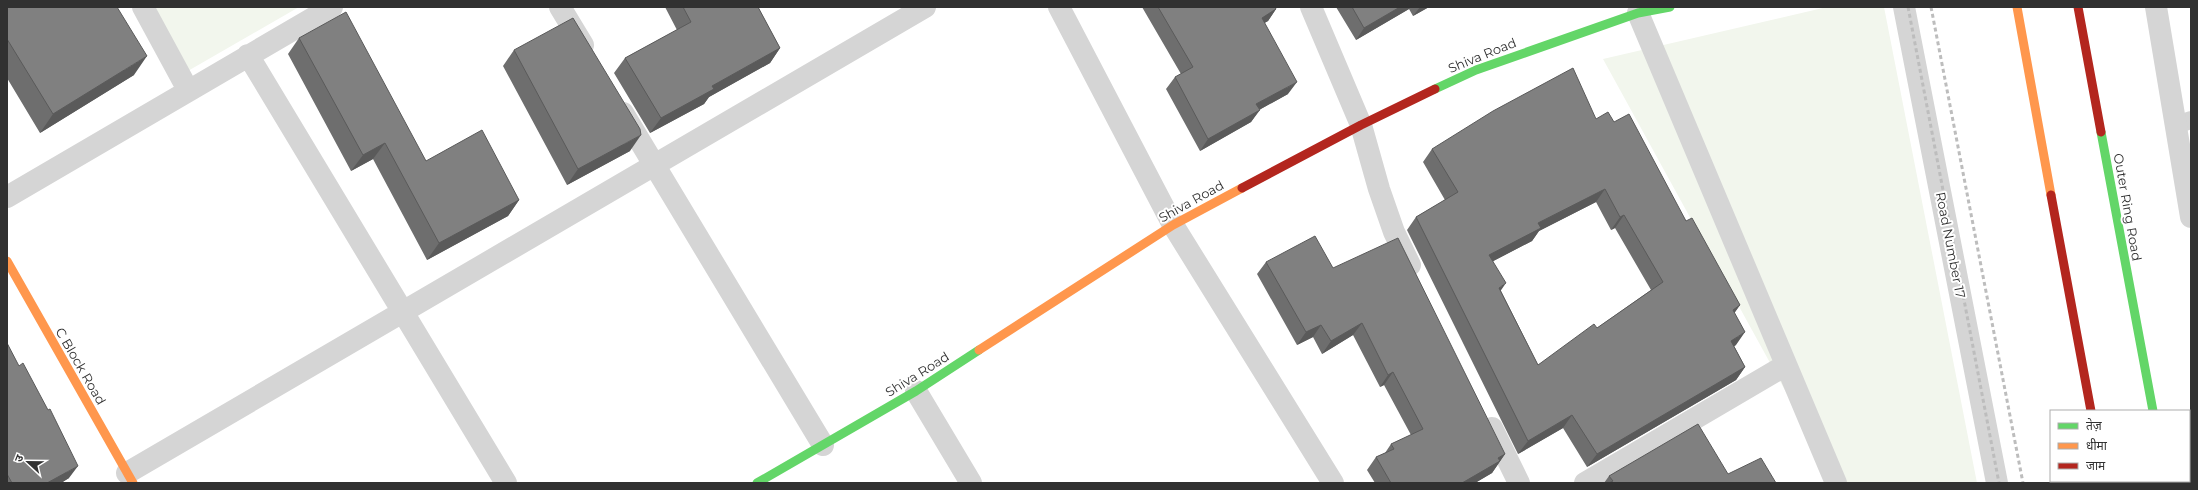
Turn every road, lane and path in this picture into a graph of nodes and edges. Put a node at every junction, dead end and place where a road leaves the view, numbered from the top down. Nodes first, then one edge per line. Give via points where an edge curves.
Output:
1 (143, 7) edge
2 (332, 7) edge
3 (560, 7) edge
4 (925, 7) edge
5 (1059, 7) edge
6 (1311, 7) edge
7 (1670, 7) edge
8 (1904, 7) edge
9 (2017, 7) edge
10 (2078, 7) edge
11 (2156, 7) edge
12 (1638, 13) junction
13 (248, 55) junction
14 (593, 62) edge
15 (188, 90) junction
16 (614, 96) edge
17 (2183, 123) edge
18 (1361, 125) junction
19 (655, 164) junction
20 (7, 197) edge
21 (2191, 217) edge
22 (1173, 225) junction
23 (7, 261) edge
24 (1418, 281) edge
25 (402, 312) junction
26 (1786, 365) junction
27 (916, 391) junction
28 (2091, 410) edge
29 (2153, 410) edge
30 (1485, 413) edge
31 (823, 445) junction
32 (130, 478) edge
33 (506, 483) edge
34 (757, 483) edge
35 (971, 483) edge
36 (1333, 483) edge
37 (1520, 483) edge
38 (1585, 483) edge
39 (1836, 483) edge
40 (1997, 483) edge

1 - 15 street
2 - 13 street
3 - 14 street
4 - 19 street
5 - 22 street
6 - 18 street
7 - 12 main road, Shiva Road
8 - 40 street, Road Number 17
9 - 28 main road
10 - 29 main road, Outer Ring Road
11 - 17 street
12 - 18 main road, Shiva Road via 1476,70
12 - 26 street
13 - 15 street
13 - 25 street
15 - 20 street
16 - 19 street
17 - 21 street
18 - 22 main road, Shiva Road
18 - 24 street via 1394,232
19 - 25 street
19 - 31 street
22 - 27 main road, Shiva Road
22 - 36 street
23 - 32 main road, C Block Road
25 - 32 street
25 - 33 street
26 - 38 street
26 - 39 street
27 - 31 main road, Shiva Road
27 - 35 street
30 - 37 street
31 - 34 main road, Shiva Road

